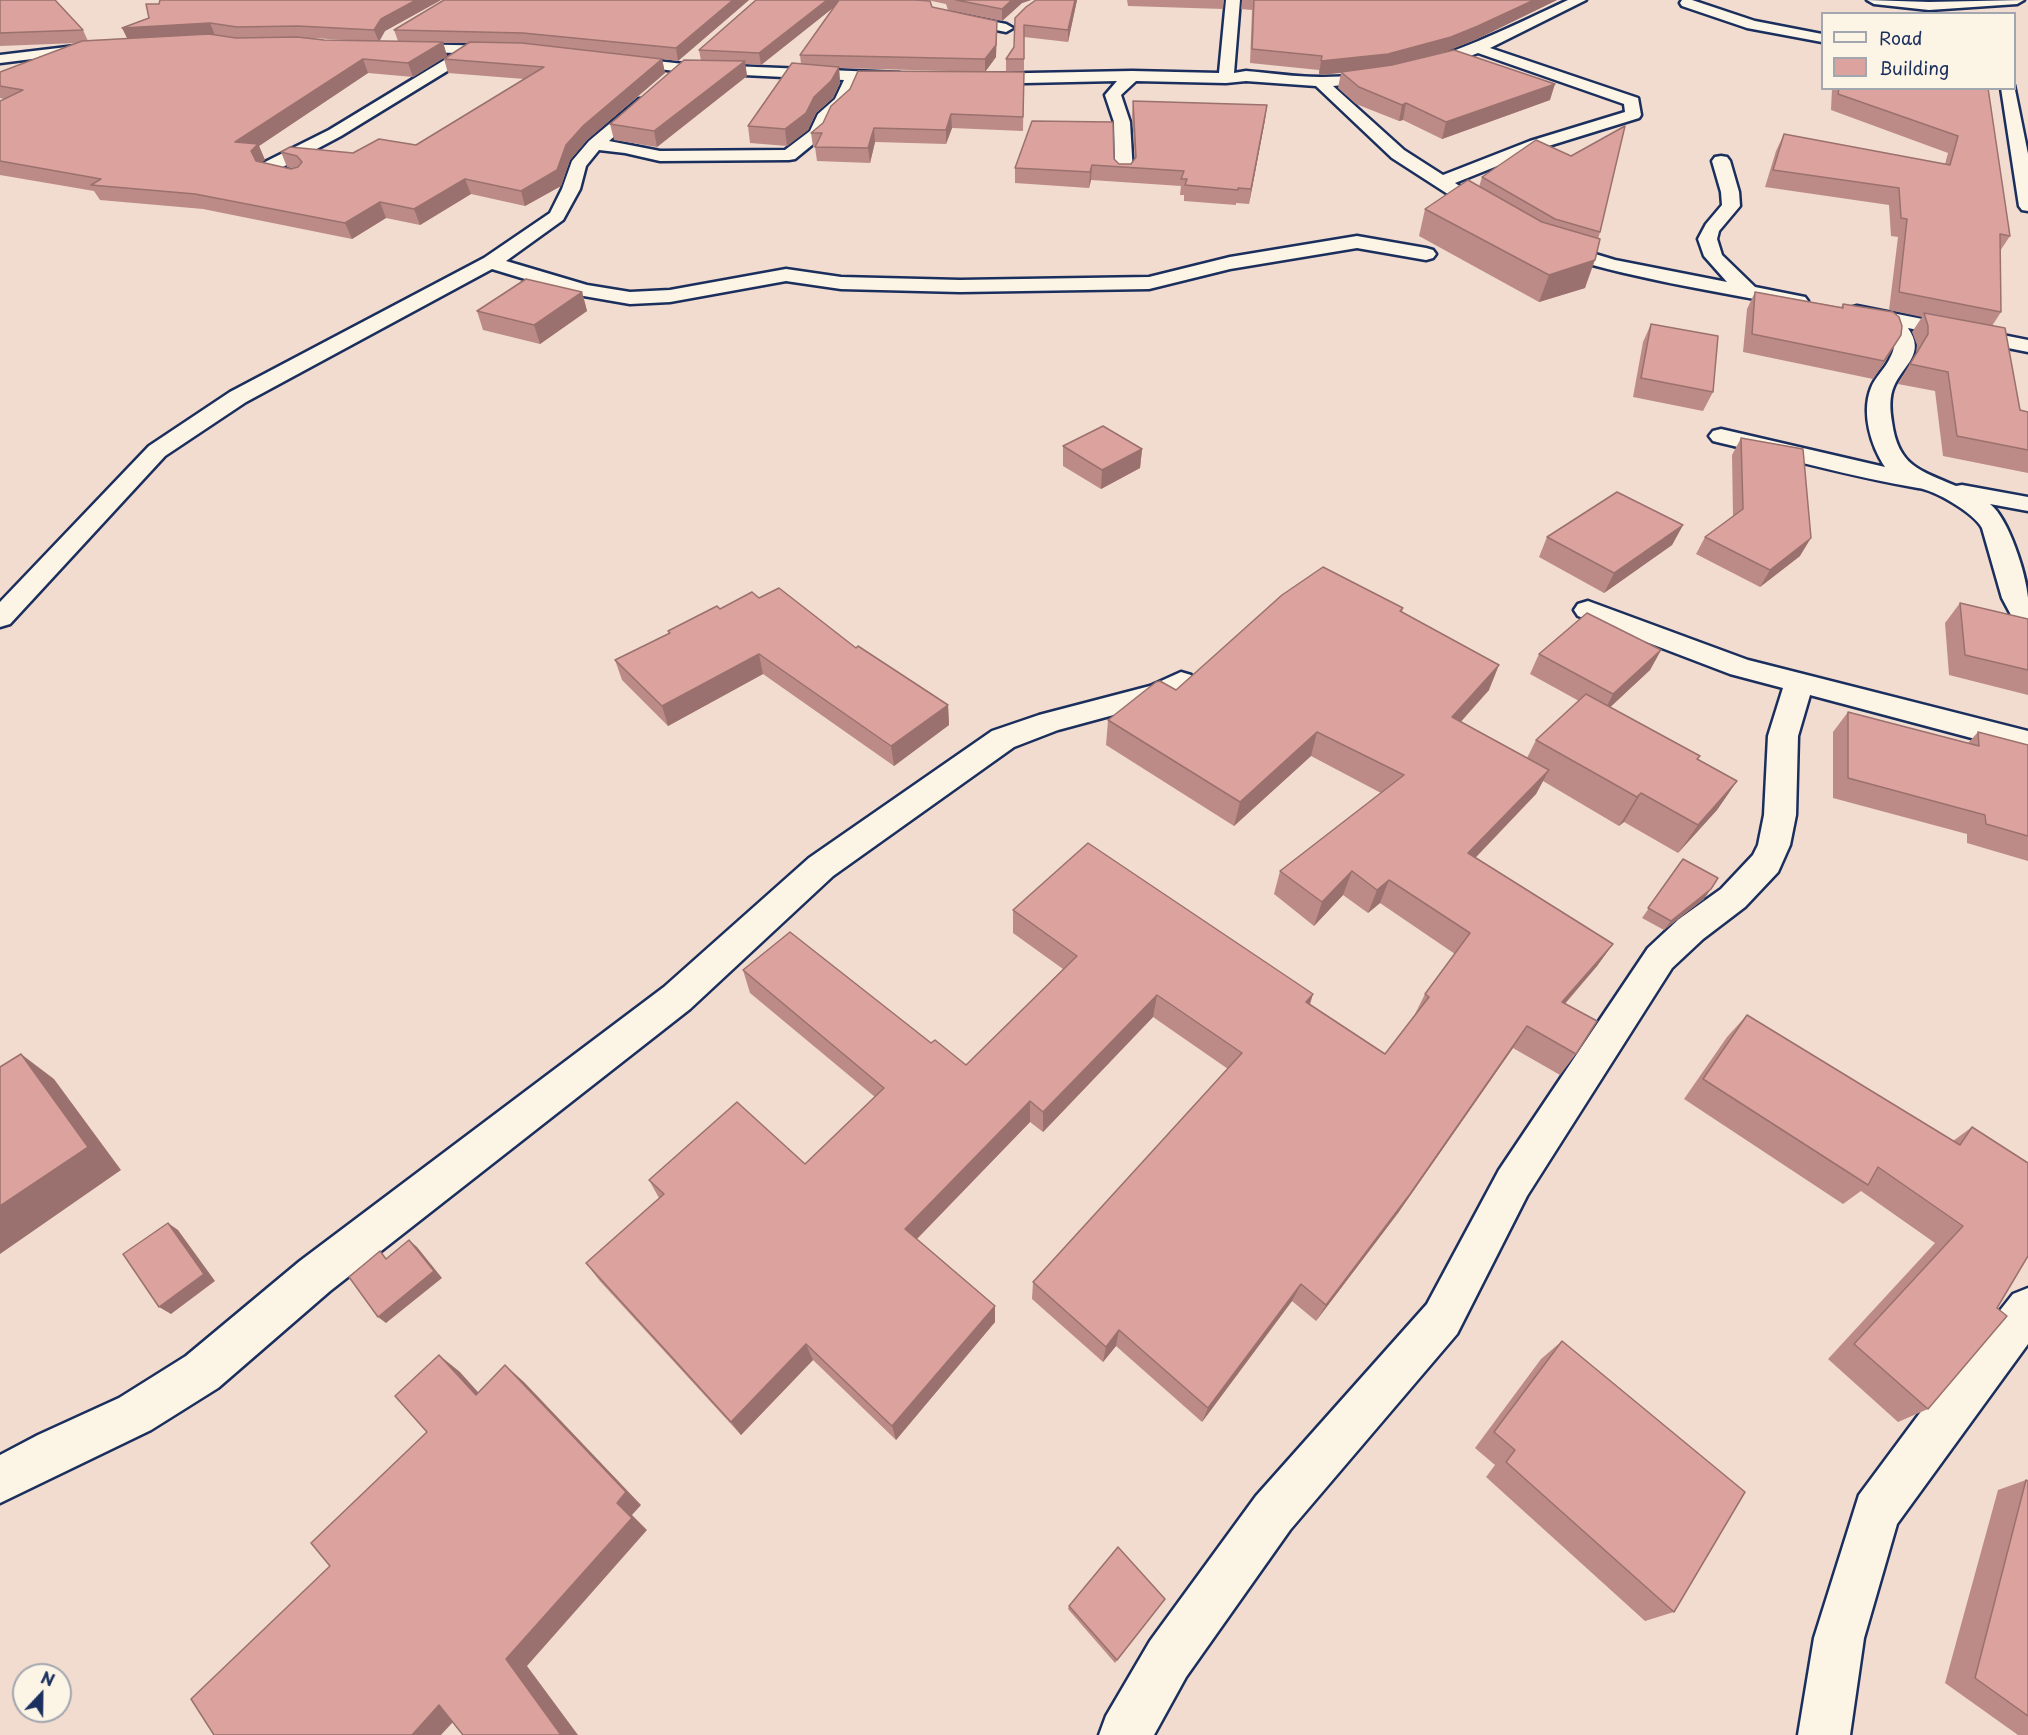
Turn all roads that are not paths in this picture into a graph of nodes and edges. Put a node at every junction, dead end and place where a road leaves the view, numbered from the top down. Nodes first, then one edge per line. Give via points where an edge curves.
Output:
1 (1233, 0) edge
2 (1579, 0) edge
3 (1874, 0) edge
4 (2017, 0) edge
5 (1729, 1) edge
6 (2028, 2) edge
7 (941, 9) edge
8 (1019, 14) edge
9 (1821, 38) edge
10 (388, 42) edge
11 (111, 47) edge
12 (1478, 48) junction
13 (473, 49) junction
14 (515, 51) edge
15 (701, 53) edge
16 (0, 59) edge
17 (603, 59) edge
18 (1000, 64) dead end
19 (684, 68) junction
20 (1132, 76) junction
21 (853, 77) junction
22 (912, 78) edge
23 (1226, 78) junction
24 (959, 79) edge
25 (994, 80) junction
26 (1320, 82) junction
27 (2009, 90) edge
28 (595, 145) junction
29 (1721, 161) dead end
30 (1124, 173) edge
31 (297, 177) edge
32 (1441, 183) junction
33 (2028, 206) edge
34 (1509, 224) edge
35 (1533, 238) edge
36 (1426, 254) dead end
37 (491, 262) junction
38 (1748, 291) junction
39 (1816, 304) edge
40 (1839, 309) edge
41 (1884, 318) junction
42 (2028, 346) edge
43 (1721, 436) dead end
44 (1942, 488) junction
45 (2028, 504) edge
46 (1588, 610) dead end
47 (0, 618) edge
48 (2028, 622) edge
49 (1181, 682) edge
50 (1799, 682) junction
51 (2028, 742) edge
52 (2028, 1309) edge
53 (0, 1480) edge
54 (1125, 1735) edge
55 (1824, 1735) edge

1 - 23 street
2 - 12 street
3 - 4 street via 1929,6
4 - 6 street
5 - 9 street via 1681,2 1752,26
7 - 8 street via 939,14 1007,35
10 - 13 street via 386,47
11 - 16 street
12 - 26 street via 1423,67 1373,78
12 - 32 street via 1632,101 1634,115 1480,164
13 - 14 street
13 - 31 street via 345,127 269,167
15 - 19 street
17 - 19 street
18 - 25 street
19 - 21 street
19 - 28 street
20 - 23 street
20 - 25 street
20 - 30 street via 1113,95 1122,122
21 - 22 street
21 - 28 street via 842,101 824,117 817,134 789,155 660,156
23 - 26 street
24 - 25 street
26 - 32 street via 1398,154
27 - 33 street
28 - 37 street via 578,165 557,216
29 - 38 street via 1731,206 1710,231 1707,242 1712,255
32 - 34 street
35 - 38 street via 1576,255
36 - 37 street via 1357,242 1230,263 1149,283 960,286 841,283 786,275 670,296 630,298 585,291
37 - 47 street via 238,397 157,451
38 - 39 street
40 - 41 street
41 - 42 street
41 - 44 street via 1905,341 1904,354 1882,387 1879,414 1888,453 1904,471
43 - 44 street
44 - 45 street
44 - 48 street via 1987,514 1995,528 2014,597
46 - 50 street via 1740,667
49 - 53 street via 1159,693 1050,722 1003,740 821,867 677,998 315,1276 202,1372 135,1414
50 - 51 street
50 - 54 street via 1783,736 1780,815 1766,863 1733,898 1660,958 1513,1183 1442,1319 1273,1513 1168,1659
52 - 55 street via 1876,1512 1839,1638

